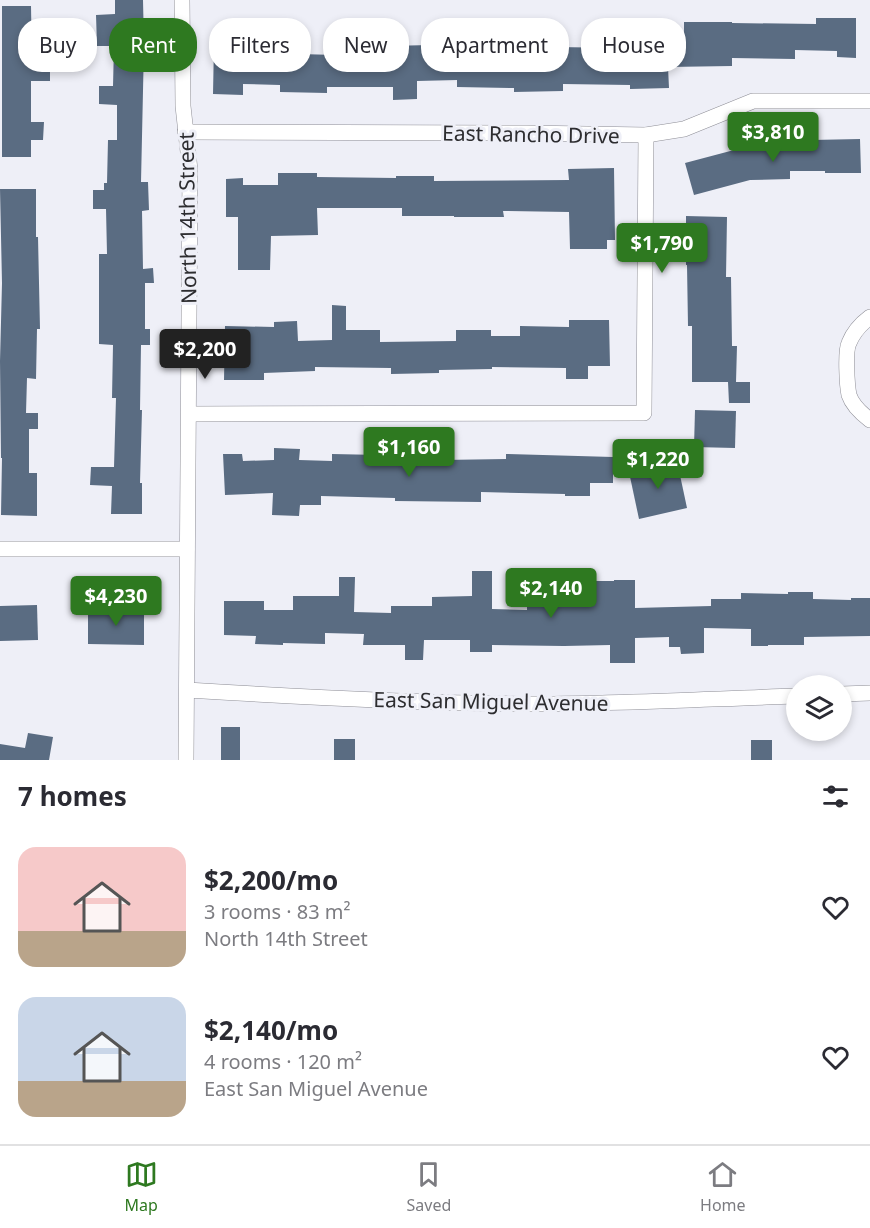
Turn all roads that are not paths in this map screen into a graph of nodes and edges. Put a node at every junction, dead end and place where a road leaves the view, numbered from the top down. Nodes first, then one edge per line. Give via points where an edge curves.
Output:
1 (182, 0) edge
2 (870, 101) edge
3 (186, 132) junction
4 (646, 135) junction
5 (870, 317) edge
6 (189, 414) junction
7 (870, 420) edge
8 (0, 549) edge
9 (187, 549) junction
10 (187, 690) junction
11 (870, 693) edge
12 (852, 694) edge
13 (786, 696) edge
14 (186, 760) edge

1 - 3 street, North 14th Street
2 - 4 street, East Rancho Drive via 753,101 684,129
3 - 4 street, East Rancho Drive
3 - 6 street, North 14th Street via 190,170
4 - 6 street via 644,413
5 - 7 street via 848,344 847,370 850,396
6 - 9 street, North 14th Street
8 - 9 street
9 - 10 street, North 14th Street
10 - 13 street, East San Miguel Avenue via 304,698 528,704
10 - 14 street, North 14th Street
11 - 12 street

